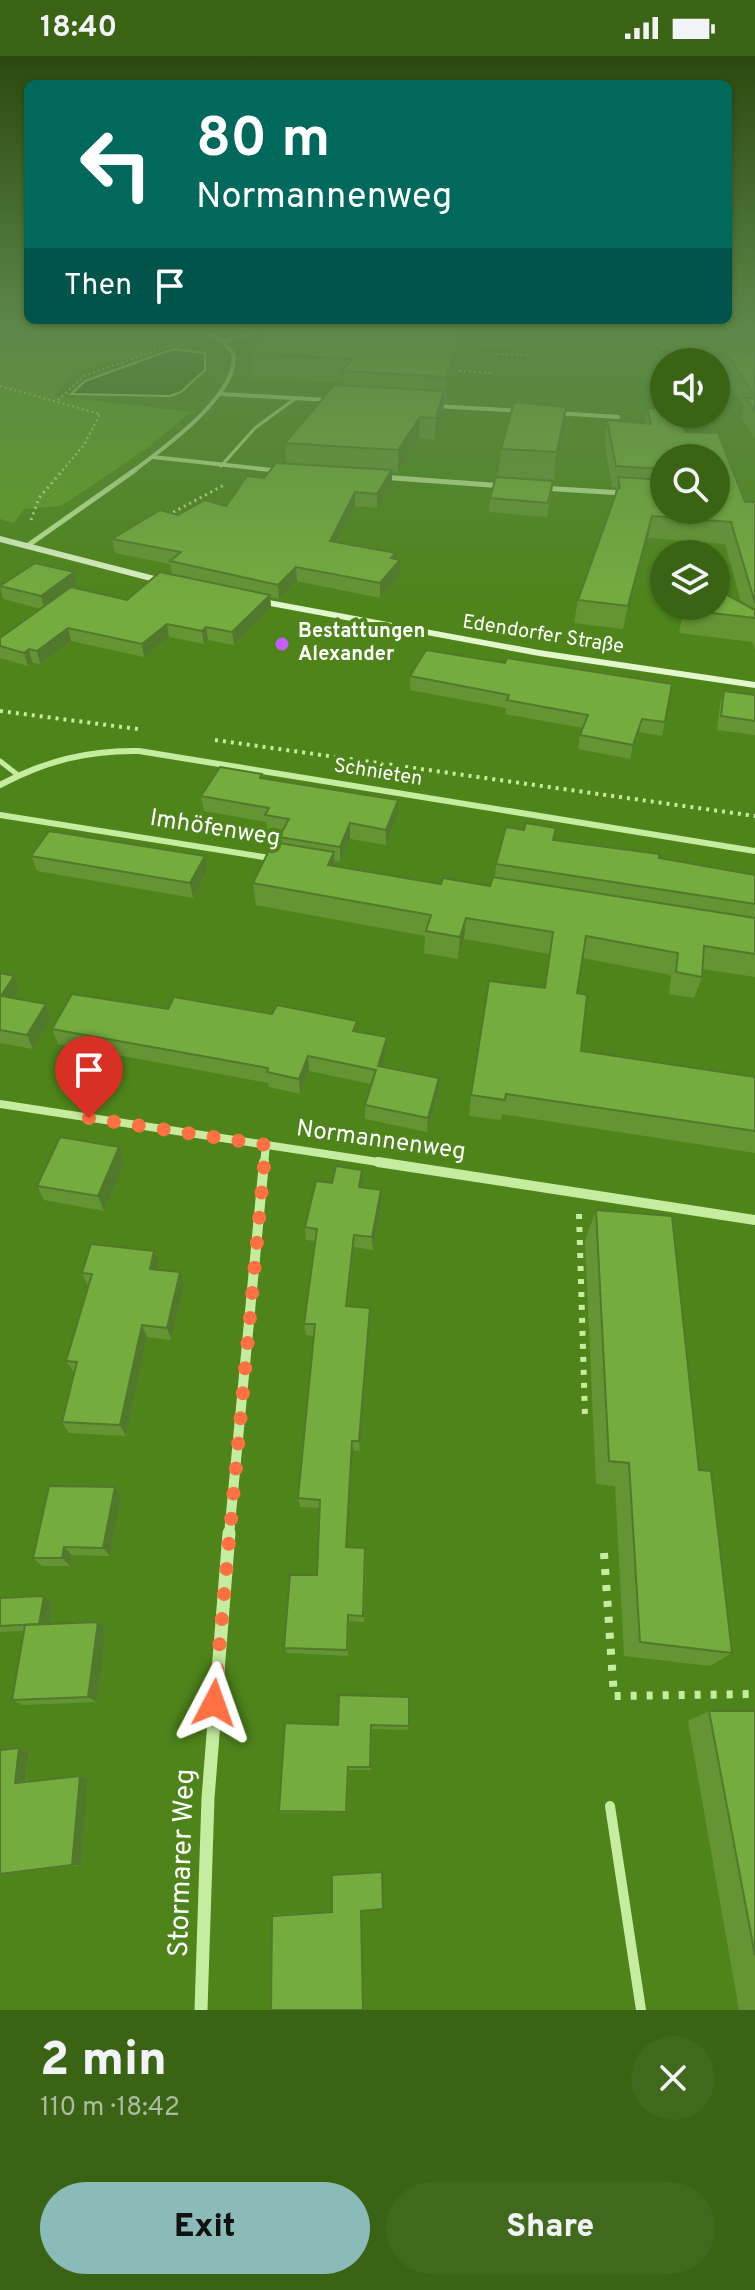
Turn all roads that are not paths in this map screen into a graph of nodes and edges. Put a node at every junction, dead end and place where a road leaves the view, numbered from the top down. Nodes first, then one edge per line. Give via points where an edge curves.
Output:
1 (188, 424) edge
2 (257, 424) edge
3 (153, 457) junction
4 (221, 466) junction
5 (281, 471) edge
6 (372, 477) edge
7 (510, 486) edge
8 (526, 487) edge
9 (633, 494) edge
10 (0, 539) edge
11 (27, 546) junction
12 (180, 585) edge
13 (242, 598) edge
14 (755, 685) edge
15 (0, 761) edge
16 (18, 775) junction
17 (0, 785) edge
18 (0, 815) edge
19 (755, 851) edge
20 (278, 860) edge
21 (0, 1104) edge
22 (266, 1145) junction
23 (755, 1220) edge
24 (610, 1806) dead end
25 (201, 2010) edge
26 (641, 2010) edge

1 - 3 street
2 - 4 lane
3 - 4 street
3 - 11 street
4 - 5 street
6 - 7 street
8 - 9 street
10 - 11 street
11 - 12 street
13 - 14 street, Edendorfer Straße via 539,653
15 - 16 lane
16 - 17 street, Schnieten
16 - 19 street, Schnieten via 79,752 139,751
18 - 20 street, Imhöfenweg
21 - 22 street, Normannenweg
22 - 23 street, Normannenweg
22 - 25 street, Stormarer Weg via 216,1671
24 - 26 lane

